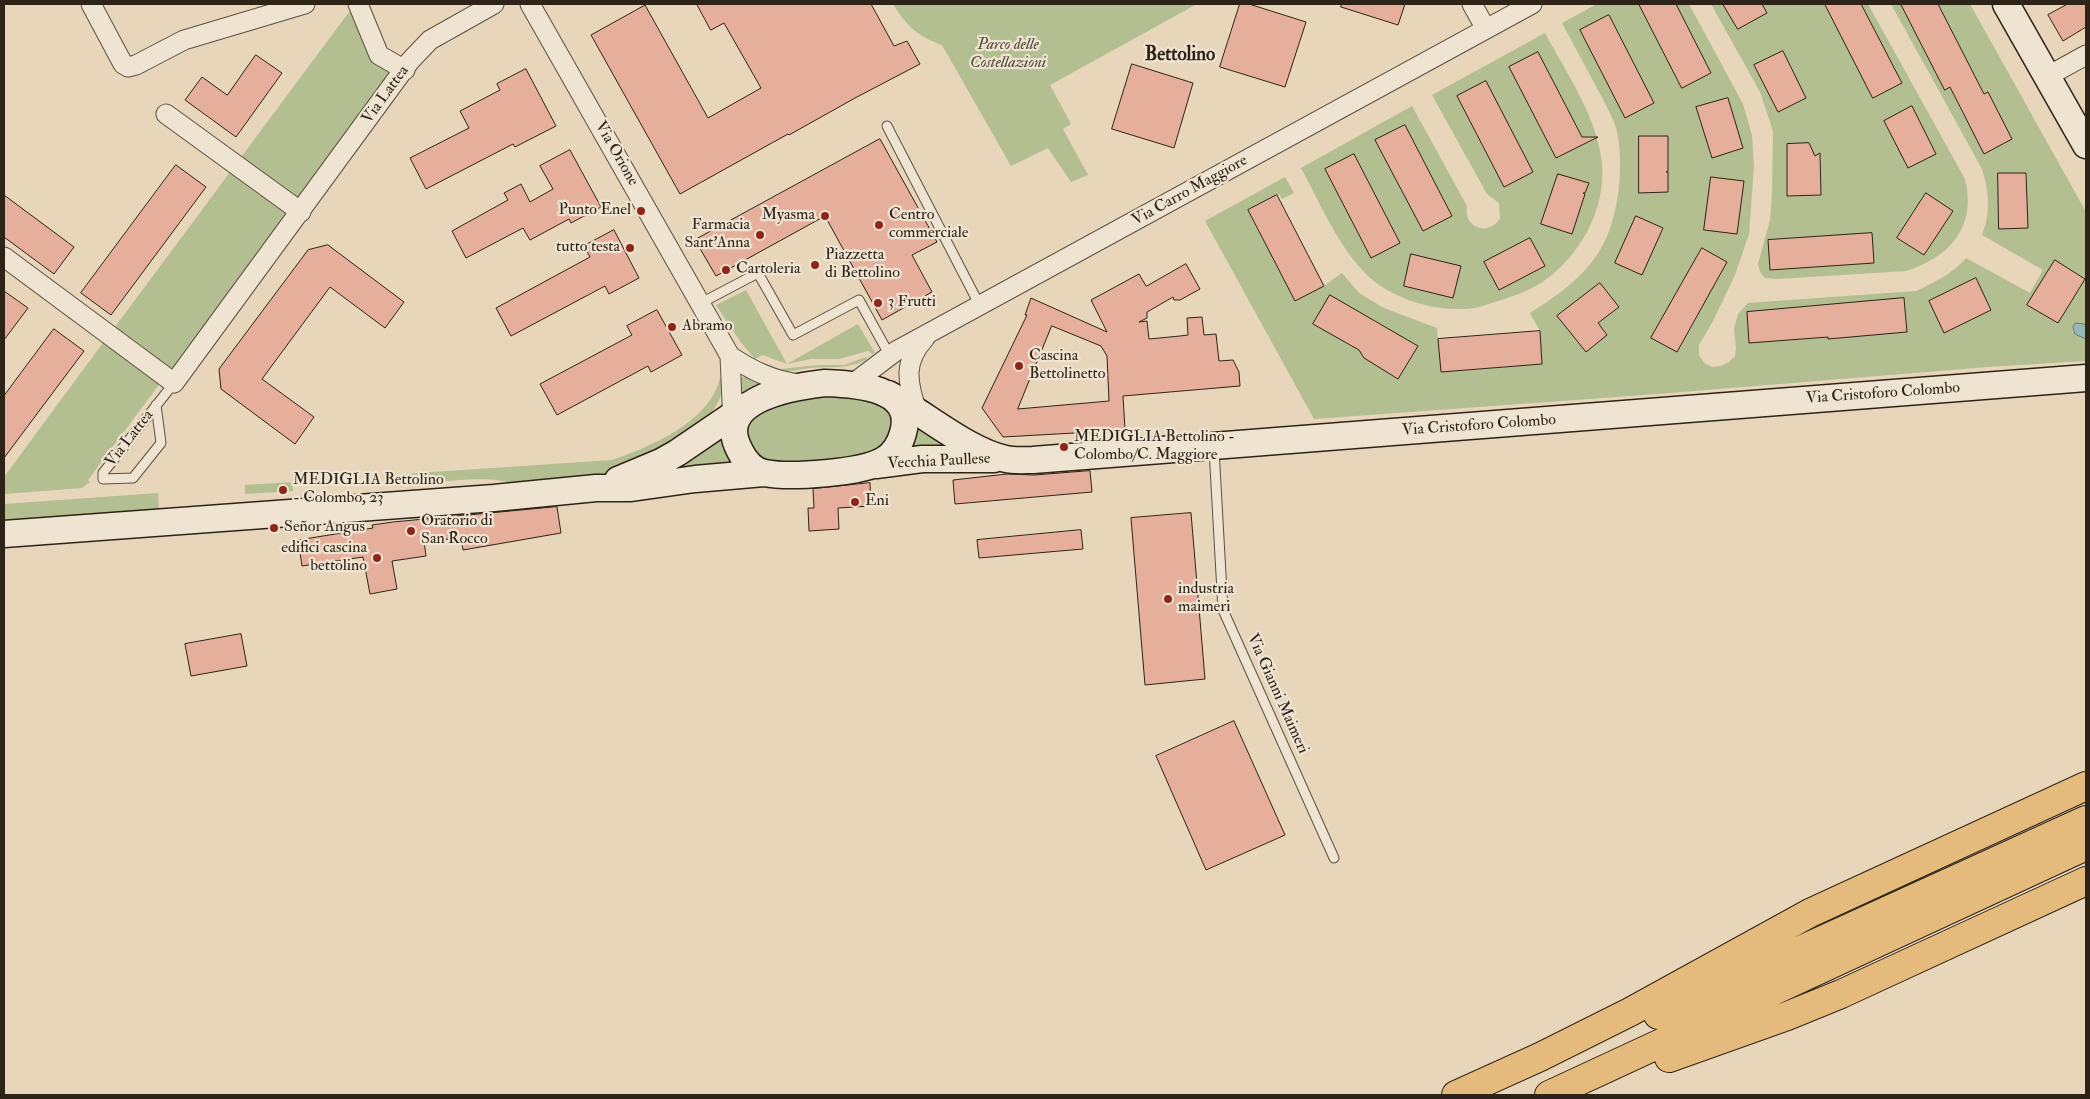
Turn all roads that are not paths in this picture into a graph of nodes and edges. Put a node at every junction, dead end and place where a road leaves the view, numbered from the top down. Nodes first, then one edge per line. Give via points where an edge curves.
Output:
1 (91, 4) edge
2 (305, 4) edge
3 (358, 4) edge
4 (494, 4) edge
5 (530, 4) edge
6 (1472, 4) edge
7 (1532, 4) edge
8 (2006, 4) edge
9 (1486, 29) junction
10 (2086, 56) edge
11 (405, 70) junction
12 (2048, 76) junction
13 (166, 114) dead end
14 (887, 126) dead end
15 (2086, 144) edge
16 (301, 212) junction
17 (4, 257) edge
18 (701, 303) junction
19 (980, 306) junction
20 (930, 334) junction
21 (730, 356) junction
22 (890, 356) junction
23 (2086, 378) edge
24 (174, 383) junction
25 (851, 384) junction
26 (810, 385) junction
27 (905, 401) junction
28 (156, 405) junction
29 (739, 416) junction
30 (1214, 446) junction
31 (1005, 459) junction
32 (878, 470) junction
33 (771, 473) junction
34 (840, 481) dead end
35 (596, 488) junction
36 (4, 534) edge
37 (2086, 786) edge
38 (2086, 820) edge
39 (2086, 846) edge
40 (1334, 858) dead end
41 (2086, 882) edge
42 (1456, 1095) edge
43 (1485, 1095) edge
44 (1549, 1095) edge
45 (1580, 1095) edge

1 - 2 street via 123,64 128,67 184,40
3 - 11 street via 379,55
4 - 11 street, Via Lattea via 430,40
5 - 18 street, Via Orione
6 - 9 street
7 - 9 street, Via Carro Maggiore
8 - 12 main road
9 - 19 street, Via Carro Maggiore
10 - 12 street
11 - 16 street, Via Lattea
12 - 15 main road
13 - 16 street
14 - 19 lane
16 - 24 street, Via Lattea
17 - 24 street
18 - 21 street, Via Orione
18 - 22 lane via 758,273 793,335 859,300
19 - 20 street, Via Carro Maggiore
20 - 22 street, Via Carro Maggiore
20 - 27 street via 913,354
21 - 26 street via 775,380
21 - 29 street
22 - 25 street, Via Carro Maggiore
23 - 30 main road, Via Cristoforo Colombo
24 - 28 lane, Via Lattea
25 - 26 main road, Via Cristoforo Colombo
25 - 27 main road, Via Cristoforo Colombo
26 - 29 main road, Via Cristoforo Colombo via 777,393
27 - 31 main road, Via Cristoforo Colombo via 970,444
27 - 32 main road via 904,429 896,449
28 - 28 lane, Via Lattea via 103,473 103,479 133,478 161,443
29 - 33 main road via 738,447 754,468
29 - 35 main road via 661,462
30 - 31 main road, Via Cristoforo Colombo via 1054,459
30 - 40 lane, Via Gianni Maimeri via 1223,610
31 - 32 main road, Vecchia Paullese via 908,460
32 - 33 main road, Vecchia Paullese
33 - 34 lane via 800,476 812,484
33 - 35 main road via 631,488
35 - 36 main road
37 - 42 highway via 1810,913 1630,1012 1540,1058
38 - 43 highway
39 - 44 highway
41 - 45 highway via 1841,994

